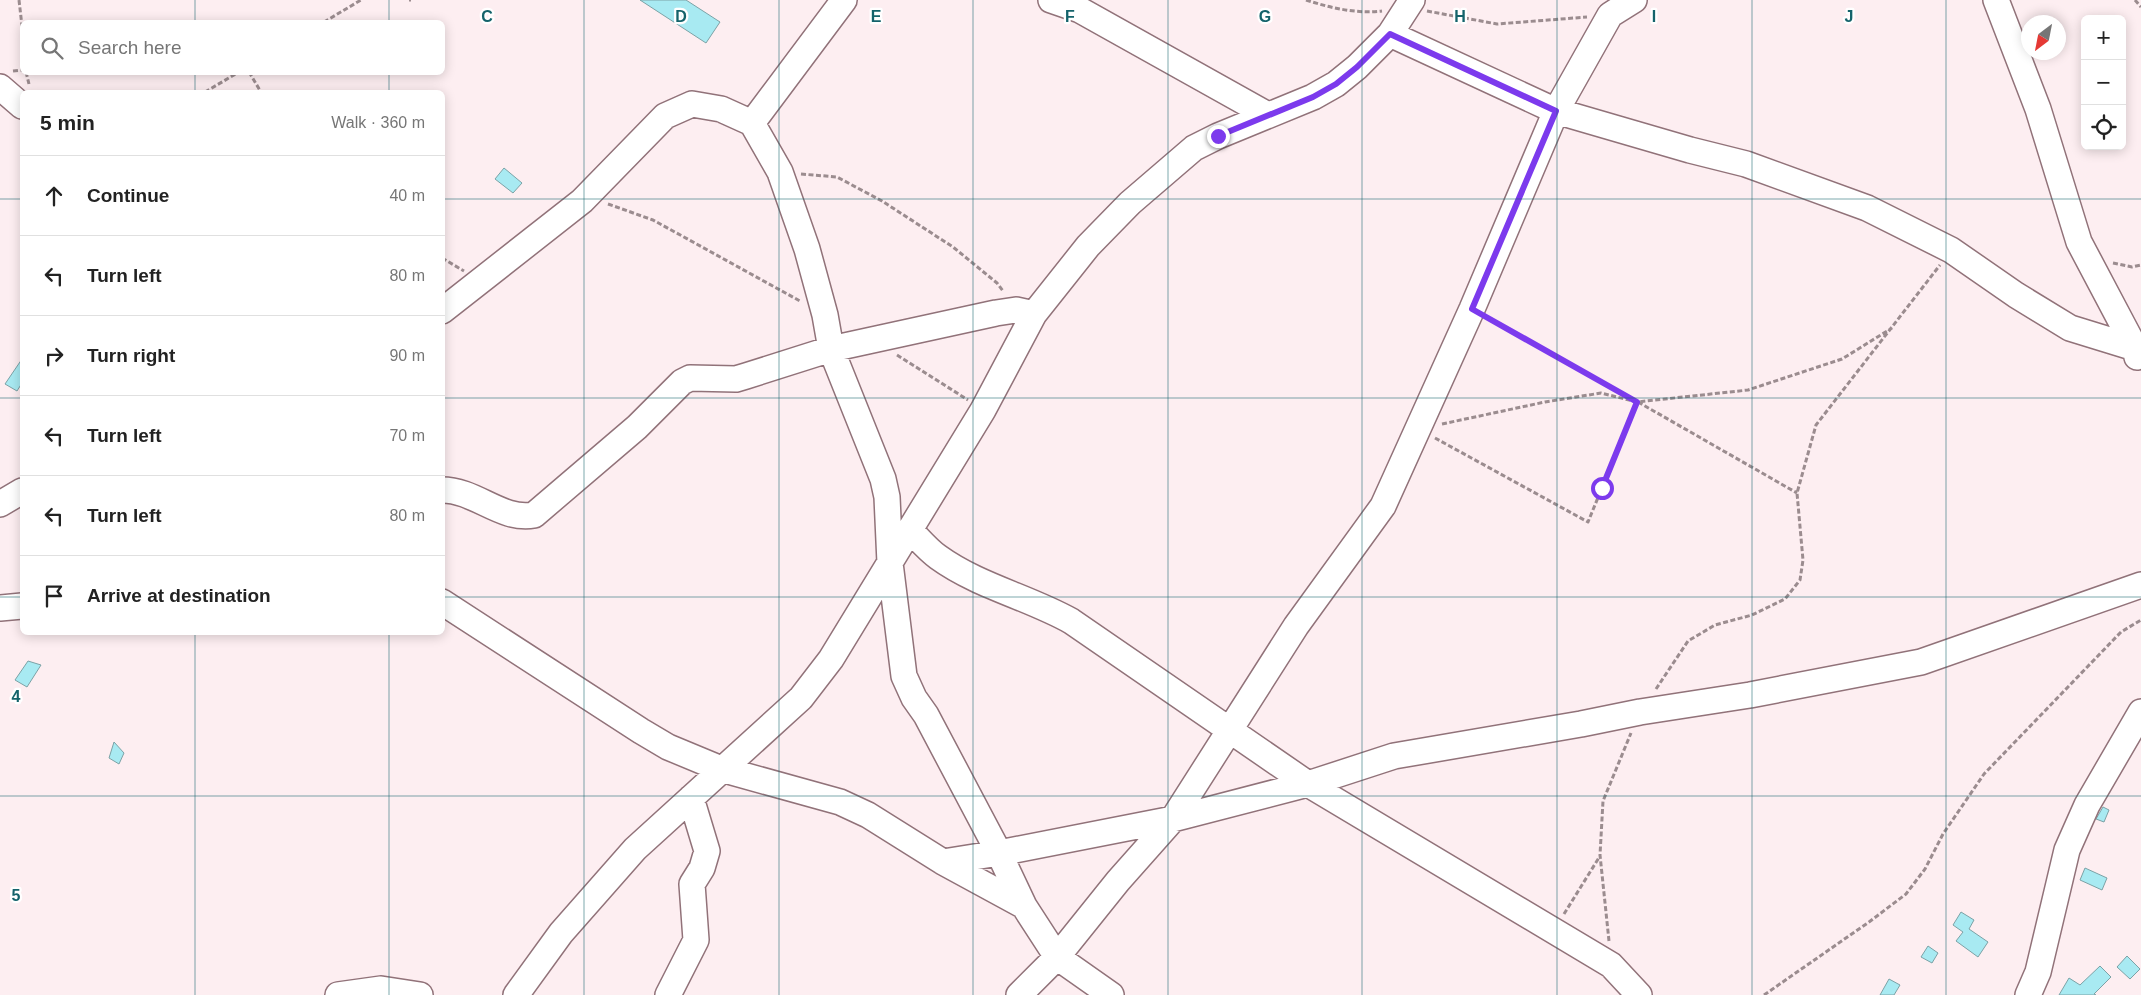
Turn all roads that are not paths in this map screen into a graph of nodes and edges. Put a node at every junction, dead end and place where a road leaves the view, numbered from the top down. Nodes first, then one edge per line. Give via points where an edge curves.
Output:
1 (844, 0) edge
2 (1051, 0) edge
3 (1634, 0) edge
4 (2001, 3) edge
5 (1409, 4) edge
6 (1390, 34) junction
7 (0, 87) edge
8 (20, 104) edge
9 (1556, 111) junction
10 (1268, 115) junction
11 (752, 122) junction
12 (445, 309) edge
13 (1025, 312) junction
14 (831, 349) junction
15 (2139, 356) edge
16 (445, 490) edge
17 (20, 492) edge
18 (0, 504) edge
19 (910, 530) junction
20 (890, 563) junction
21 (2141, 586) edge
22 (445, 604) edge
23 (20, 606) edge
24 (0, 608) edge
25 (2141, 712) edge
26 (1230, 729) junction
27 (721, 770) junction
28 (1308, 784) junction
29 (691, 798) junction
30 (1173, 819) junction
31 (999, 853) junction
32 (943, 862) junction
33 (1024, 906) junction
34 (1057, 957) junction
35 (338, 995) edge
36 (420, 995) edge
37 (516, 995) edge
38 (668, 995) edge
39 (1018, 995) edge
40 (1111, 995) edge
41 (1639, 995) edge
42 (2028, 995) edge

1 - 11 street
2 - 10 street via 1080,10
3 - 9 street via 1610,15
4 - 15 street via 2079,242
5 - 6 street
6 - 9 street
6 - 10 street via 1336,84
7 - 8 street
9 - 15 street via 1746,164 1867,208 1951,250 2016,296 2070,328
9 - 26 street via 1383,506 1296,626
10 - 13 street via 1194,148 1130,204
11 - 12 street via 721,109 692,104 665,116 582,201
11 - 14 street via 780,172 807,249
13 - 14 street
13 - 19 street via 983,410
14 - 16 street via 746,376 690,378 682,382 637,427 534,515 511,515 464,493
14 - 20 street via 883,479
17 - 18 street
19 - 20 street
19 - 26 street via 937,557 970,576 1071,620
20 - 27 street via 832,659 801,698
20 - 31 street via 904,676
21 - 28 street via 1921,662 1394,756
22 - 27 street via 641,732
23 - 24 street
25 - 42 street via 2087,805 2067,850 2038,972
26 - 28 street
26 - 30 street
27 - 29 street
27 - 32 street via 840,802 868,815
28 - 30 street
28 - 41 street via 1611,965
29 - 37 street via 622,863 561,933
29 - 38 street via 707,851 692,884 696,940
30 - 31 street
30 - 34 street
31 - 32 street
31 - 33 street
32 - 33 street
33 - 34 street
34 - 39 street
34 - 40 street
35 - 36 street via 381,989

